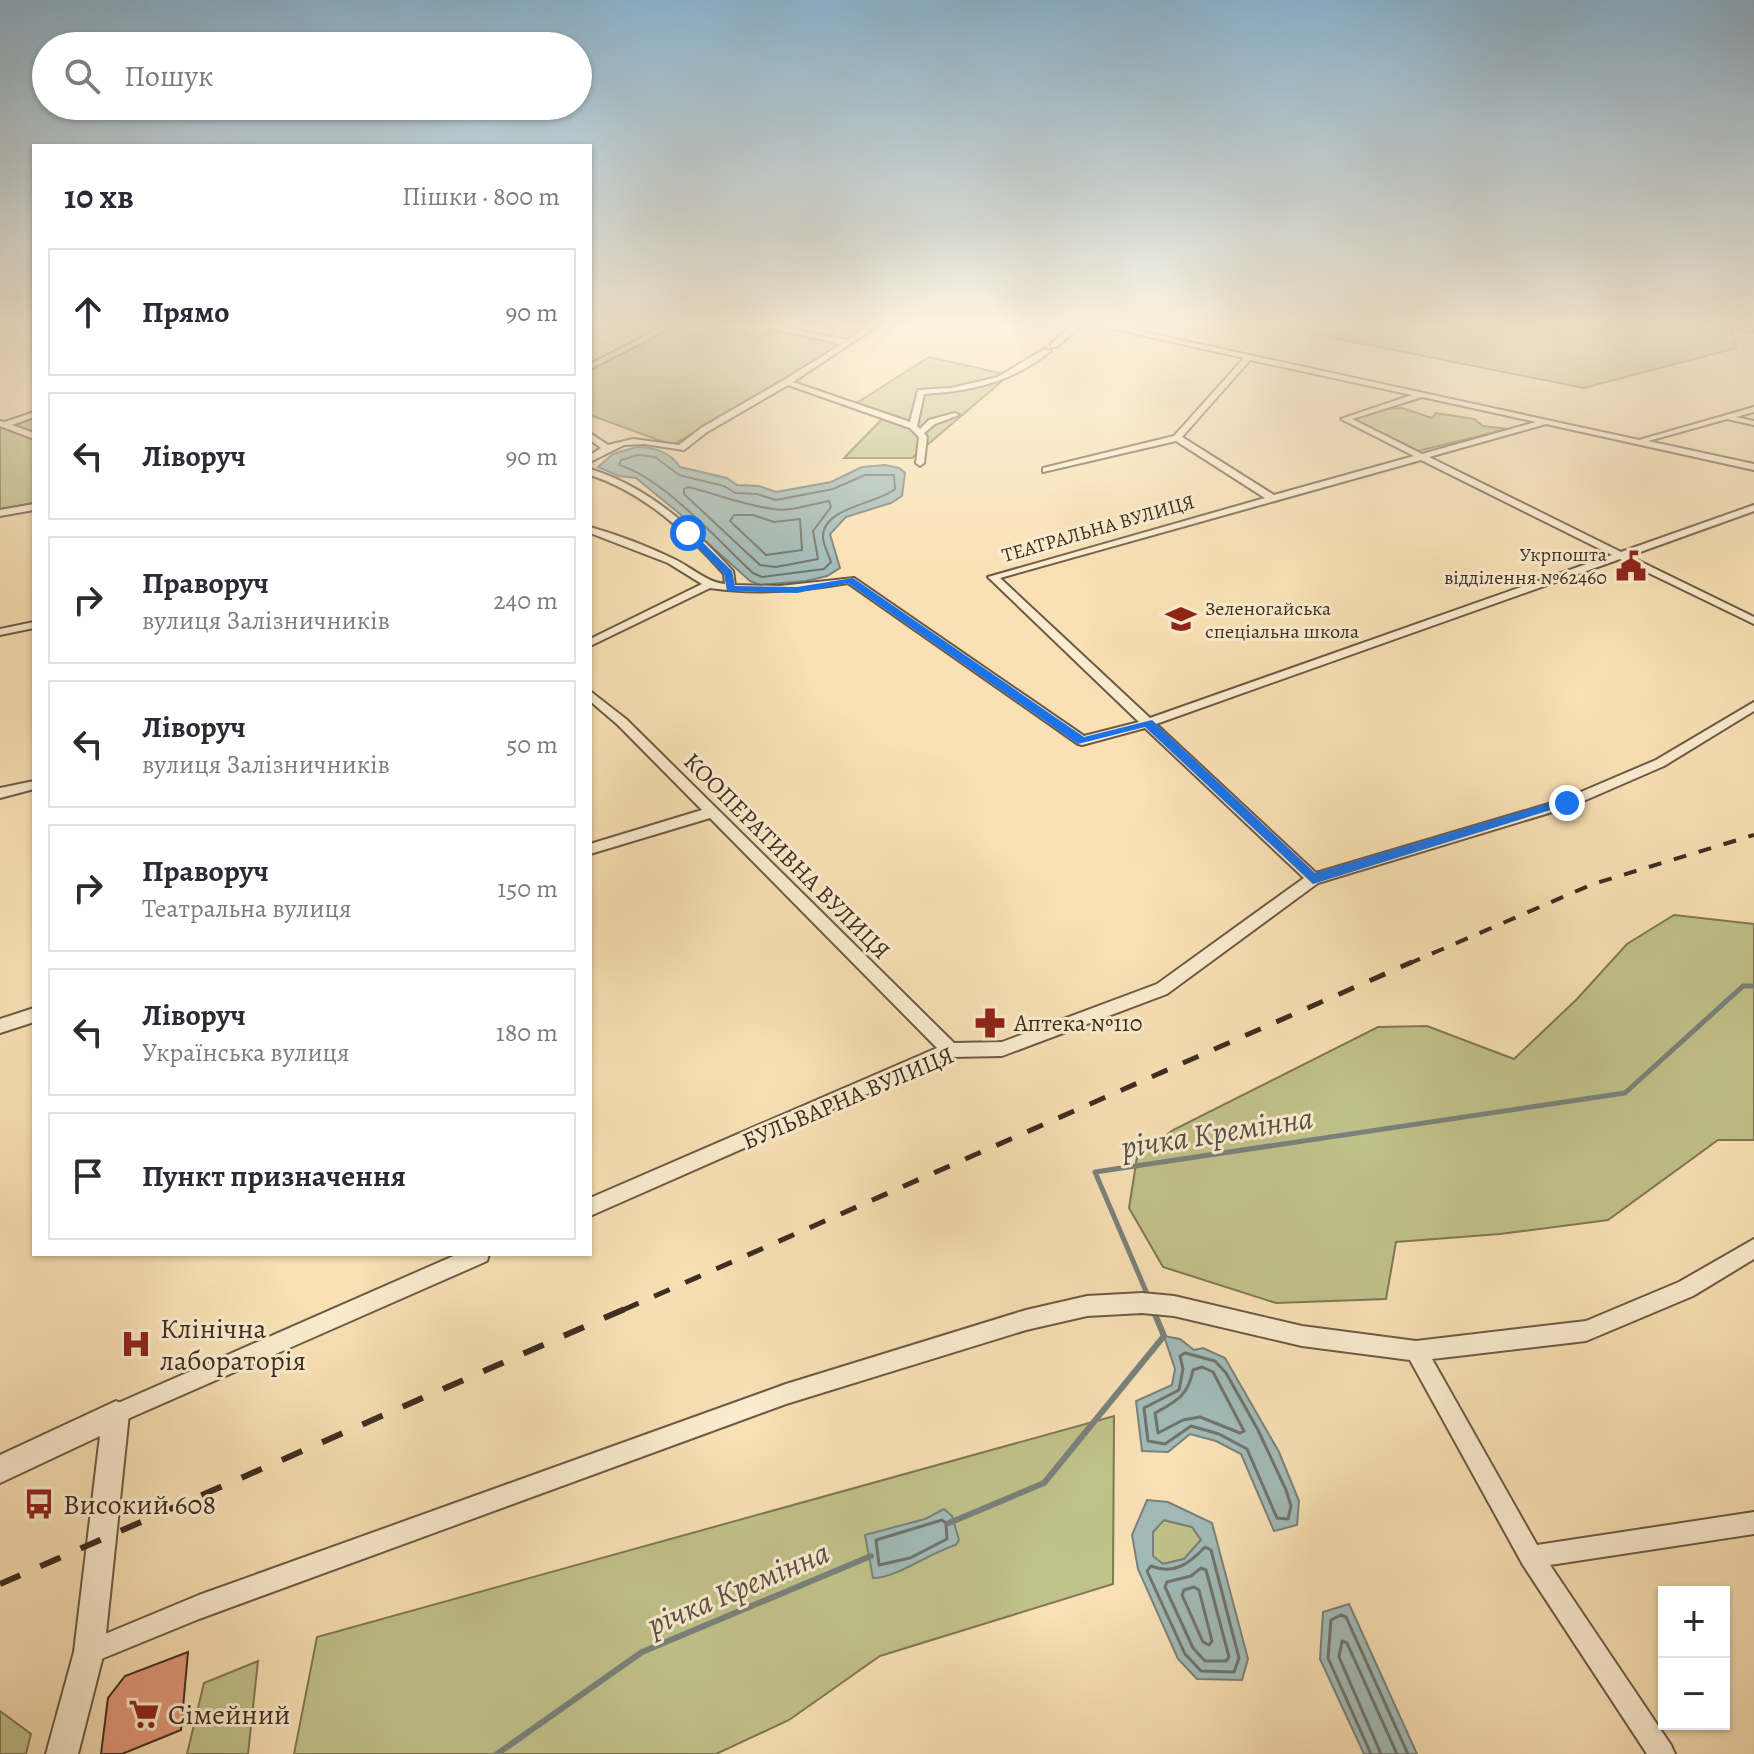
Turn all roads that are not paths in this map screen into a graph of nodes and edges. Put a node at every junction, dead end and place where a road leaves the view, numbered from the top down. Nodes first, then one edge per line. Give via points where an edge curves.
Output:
1 (745, 406) edge
2 (853, 406) edge
3 (918, 406) edge
4 (1206, 406) edge
5 (1387, 406) edge
6 (1471, 406) edge
7 (1754, 409) edge
8 (32, 415) edge
9 (955, 415) dead end
10 (1725, 417) junction
11 (1545, 422) junction
12 (1754, 423) edge
13 (2, 424) edge
14 (917, 429) junction
15 (32, 435) edge
16 (592, 437) edge
17 (1177, 438) junction
18 (1638, 442) junction
19 (606, 447) junction
20 (1422, 456) junction
21 (592, 458) edge
22 (920, 463) dead end
23 (1754, 467) edge
24 (1046, 470) dead end
25 (592, 472) edge
26 (1272, 498) junction
27 (32, 507) edge
28 (1754, 508) edge
29 (0, 513) edge
30 (592, 531) edge
31 (1620, 555) junction
32 (709, 585) junction
33 (730, 589) junction
34 (1754, 621) edge
35 (32, 625) edge
36 (0, 632) edge
37 (592, 642) edge
38 (592, 697) edge
39 (1754, 706) edge
40 (1148, 723) junction
41 (32, 785) edge
42 (0, 793) edge
43 (713, 812) junction
44 (592, 848) edge
45 (1313, 879) junction
46 (32, 1016) edge
47 (0, 1026) edge
48 (950, 1050) junction
49 (592, 1206) edge
50 (1754, 1248) edge
51 (475, 1256) edge
52 (1416, 1351) junction
53 (116, 1414) junction
54 (0, 1469) edge
55 (1754, 1523) edge
56 (1531, 1557) junction
57 (89, 1652) junction
58 (62, 1754) edge
59 (1662, 1754) edge

1 - 19 street via 681,448 626,440
2 - 14 street
3 - 14 street
4 - 17 street
5 - 20 street via 1345,419
6 - 11 street
7 - 10 street
8 - 13 street
9 - 14 street
10 - 12 street
10 - 18 street
11 - 18 street
11 - 20 street, ТЕАТРАЛЬНА ВУЛИЦЯ
13 - 15 street
14 - 22 street via 923,437
16 - 19 street
17 - 24 street
17 - 26 street
18 - 23 street
19 - 21 street
20 - 26 street, ТЕАТРАЛЬНА ВУЛИЦЯ
20 - 31 street
25 - 33 street via 642,492 729,573
26 - 40 street, ТЕАТРАЛЬНА ВУЛИЦЯ via 993,577
27 - 29 street
28 - 31 street
30 - 32 street via 685,568
31 - 34 street
31 - 40 street
32 - 33 street
32 - 37 street
33 - 40 street via 797,590 850,580 1082,741
35 - 36 street
38 - 43 street, КООПЕРАТИВНА ВУЛИЦЯ
39 - 45 street, БУЛЬВАРНА ВУЛИЦЯ via 1660,763 1567,803
40 - 45 street, ТЕАТРАЛЬНА ВУЛИЦЯ
41 - 42 street
43 - 44 street
43 - 48 street, КООПЕРАТИВНА ВУЛИЦЯ
45 - 48 street, БУЛЬВАРНА ВУЛИЦЯ via 1162,989 1002,1049
46 - 47 street
48 - 49 street, БУЛЬВАРНА ВУЛИЦЯ
50 - 52 street via 1686,1289 1586,1331
51 - 53 street
52 - 56 street
52 - 57 street via 1302,1336 1150,1303 1087,1306 786,1394 199,1607
53 - 54 street
53 - 57 street
55 - 56 street
56 - 59 street
57 - 58 street

